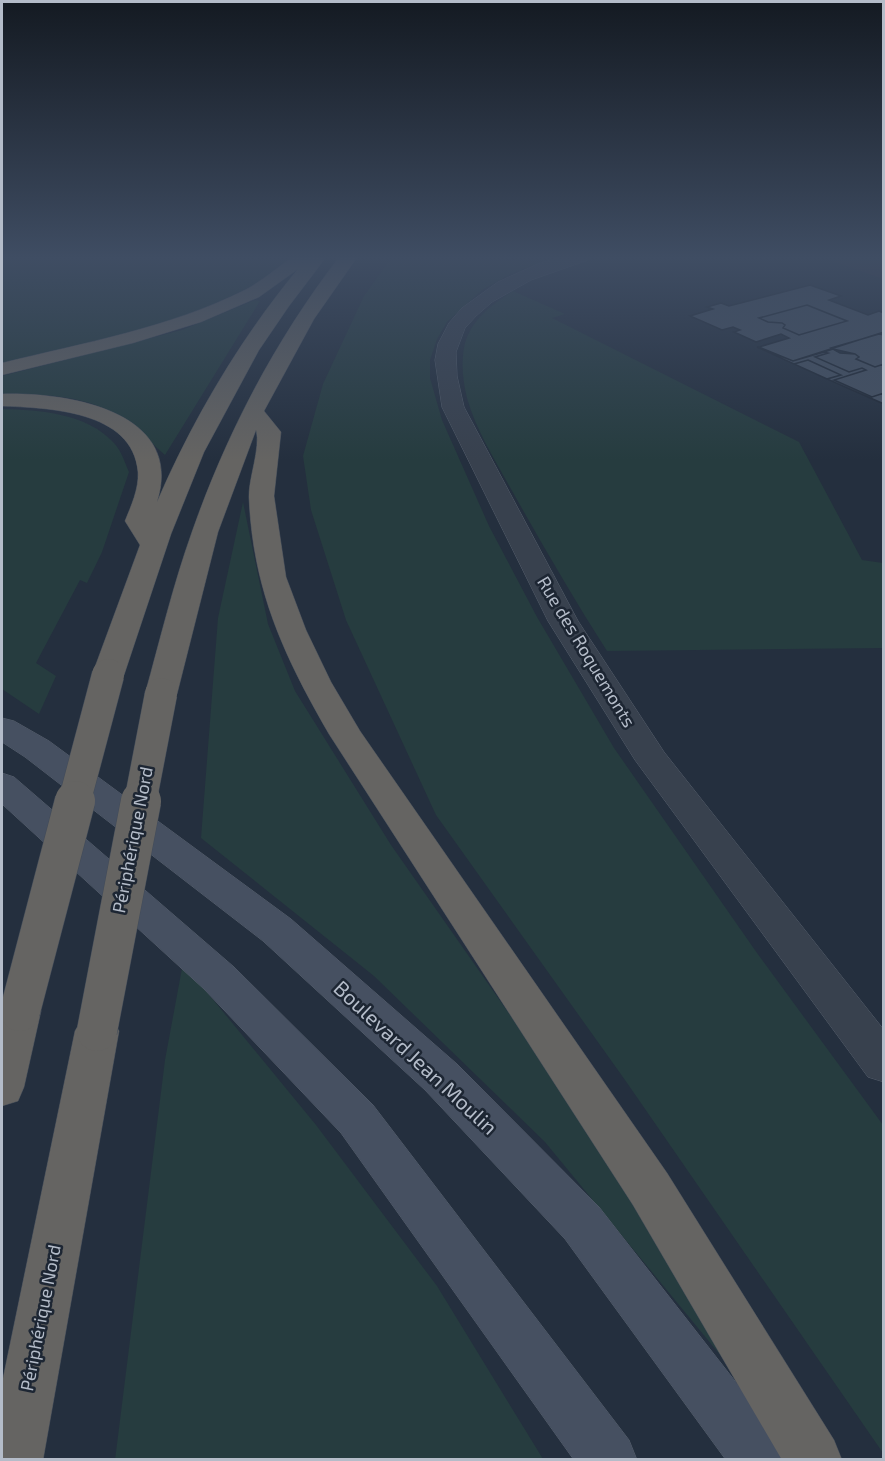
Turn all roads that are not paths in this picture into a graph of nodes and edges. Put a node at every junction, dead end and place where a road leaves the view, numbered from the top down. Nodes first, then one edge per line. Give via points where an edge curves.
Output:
1 (174, 324) edge
2 (267, 324) edge
3 (301, 324) edge
4 (459, 324) edge
5 (2, 369) edge
6 (2, 400) edge
7 (254, 413) junction
8 (154, 545) junction
9 (2, 728) edge
10 (2, 785) edge
11 (884, 1064) edge
12 (2, 1088) edge
13 (14, 1460) edge
14 (609, 1460) edge
15 (761, 1460) edge
16 (814, 1460) edge

1 - 5 highway
2 - 8 highway via 192,452
3 - 7 highway, Périphérique Nord
4 - 11 street, Rue des Roquemonts via 448,344 445,375 453,407 563,621 652,760
6 - 8 highway via 76,406 96,412 128,431 140,443 150,472 138,522
7 - 13 highway, Périphérique Nord, bridge via 232,458 205,533 161,694
7 - 16 highway via 269,432 261,496 272,577 315,682 650,1189
8 - 12 highway, bridge via 108,675
9 - 15 main road, Boulevard Jean Moulin via 37,749 277,930 441,1077 582,1223
10 - 14 main road via 219,978 357,1119

